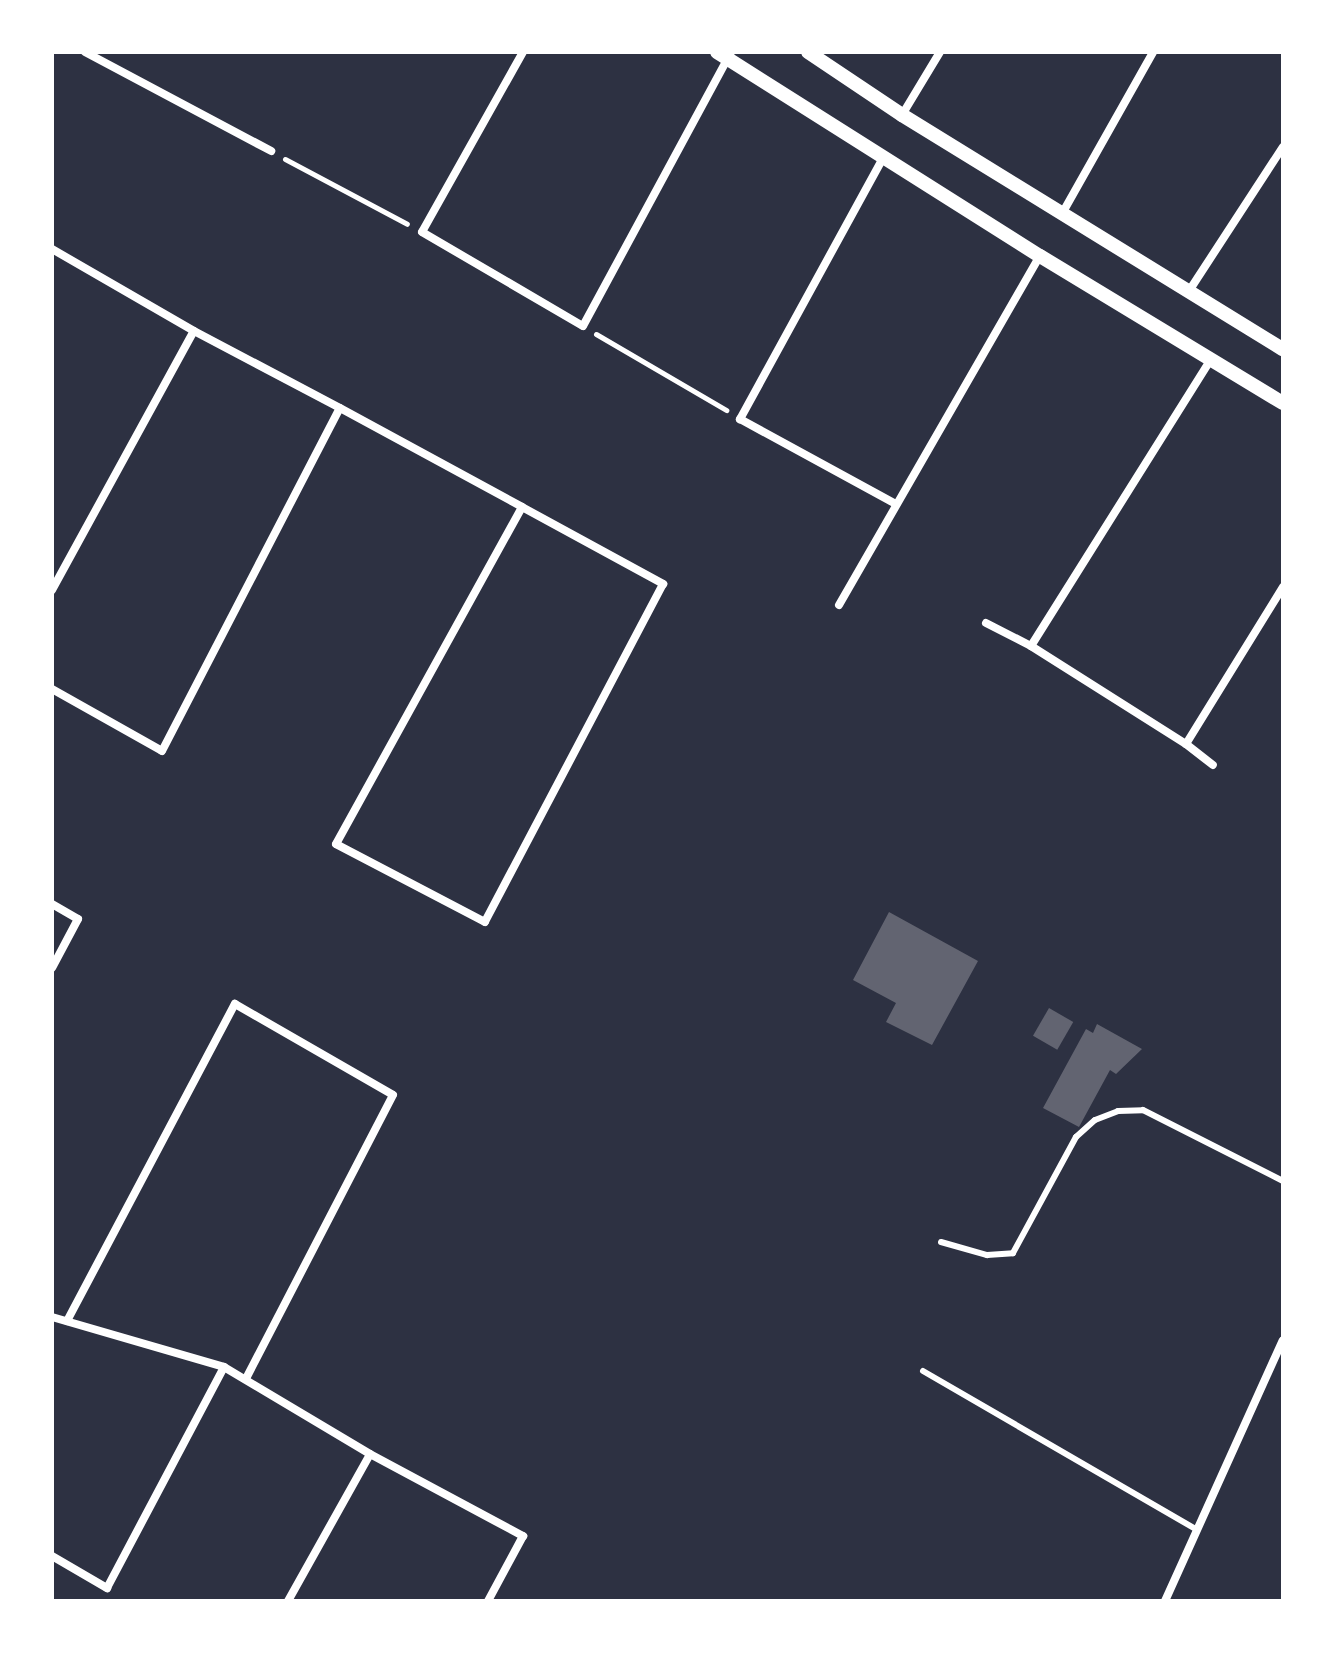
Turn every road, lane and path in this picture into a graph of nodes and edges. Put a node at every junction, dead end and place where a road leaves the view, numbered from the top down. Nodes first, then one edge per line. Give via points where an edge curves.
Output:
1 (85, 52) edge
2 (523, 52) edge
3 (808, 52) edge
4 (940, 52) edge
5 (1153, 52) edge
6 (726, 55) edge
7 (902, 115) junction
8 (1283, 147) edge
9 (271, 151) joint
10 (883, 158) junction
11 (1063, 212) junction
12 (422, 232) junction
13 (52, 249) edge
14 (1040, 256) junction
15 (1189, 291) junction
16 (583, 326) junction
17 (194, 331) junction
18 (1283, 349) edge
19 (1211, 359) junction
20 (1283, 403) edge
21 (340, 408) junction
22 (740, 419) junction
23 (896, 504) junction
24 (522, 507) junction
25 (1283, 587) edge
26 (52, 590) edge
27 (839, 605) dead end
28 (986, 623) dead end
29 (1031, 646) junction
30 (52, 689) edge
31 (1186, 744) junction
32 (1213, 765) dead end
33 (52, 904) edge
34 (52, 968) edge
35 (1283, 1181) edge
36 (941, 1242) dead end
37 (52, 1317) edge
38 (67, 1321) junction
39 (1283, 1340) edge
40 (224, 1367) junction
41 (923, 1371) dead end
42 (246, 1379) junction
43 (370, 1454) junction
44 (1197, 1530) junction
45 (52, 1556) edge
46 (288, 1601) edge
47 (488, 1601) edge
48 (1165, 1601) edge

1 - 9 street
2 - 12 street
3 - 7 street
4 - 7 street
5 - 11 street
6 - 10 street
6 - 16 street
7 - 11 street
8 - 15 street
9 - 12 path
10 - 14 street
10 - 22 street
11 - 15 street
12 - 16 street
13 - 17 street
14 - 19 street
14 - 23 street
15 - 18 street
16 - 22 path
17 - 21 street
17 - 26 street
19 - 20 street
19 - 29 street
21 - 24 street
21 - 30 street via 162,751
22 - 23 street
23 - 27 street
24 - 24 street via 336,844 485,922 663,584
25 - 31 street
28 - 29 street
29 - 31 street
31 - 32 street
33 - 34 street via 78,919
35 - 36 lane via 1143,1110 1118,1111 1095,1120 1076,1137 1013,1253 987,1255
37 - 38 street
38 - 40 street
38 - 42 street via 235,1004 393,1095
39 - 44 street
40 - 42 street
40 - 45 street via 107,1588
41 - 44 lane
42 - 43 street
43 - 46 street
43 - 47 street via 523,1536
44 - 48 street

